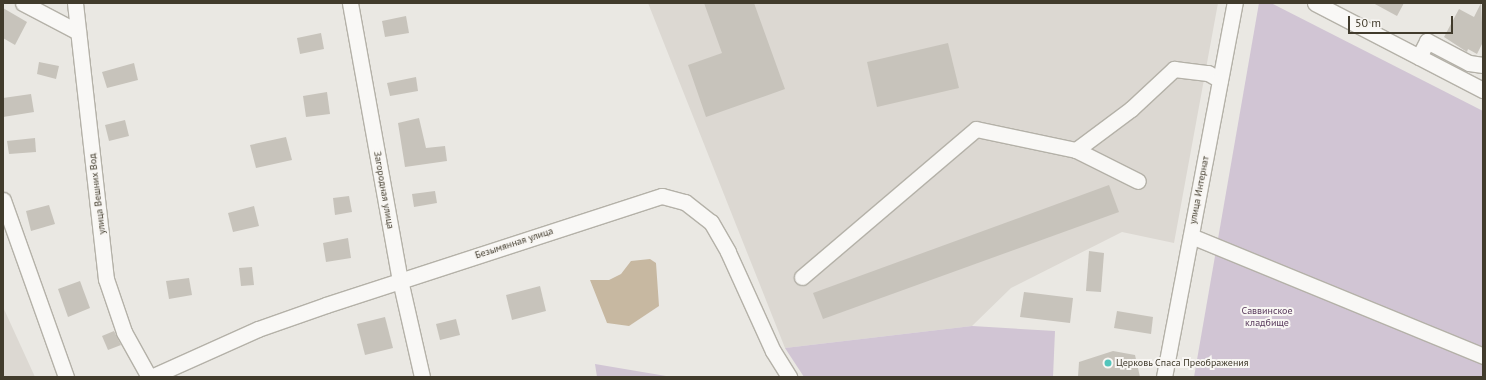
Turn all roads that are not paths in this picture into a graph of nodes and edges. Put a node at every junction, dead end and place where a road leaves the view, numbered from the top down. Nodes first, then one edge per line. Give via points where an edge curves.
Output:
1 (23, 3) edge
2 (75, 3) edge
3 (350, 3) edge
4 (1235, 3) edge
5 (1315, 3) edge
6 (78, 32) junction
7 (1419, 57) junction
8 (1483, 65) edge
9 (1220, 80) junction
10 (1483, 90) edge
11 (1076, 150) junction
12 (1138, 181) dead end
13 (3, 200) edge
14 (1191, 236) junction
15 (802, 277) dead end
16 (400, 280) junction
17 (1483, 356) edge
18 (783, 375) edge
19 (66, 377) edge
20 (150, 377) edge
21 (422, 377) edge
22 (1164, 377) edge

1 - 6 street
2 - 6 street, улица Вешних Вод
3 - 16 street, Загородная улица
4 - 9 street, улица Интернат
5 - 7 street
6 - 20 street, улица Вешних Вод via 106,279 124,332
7 - 8 street via 1427,41 1469,63
7 - 10 street
9 - 11 street via 1208,73 1174,69 1131,109
9 - 14 street, улица Интернат
11 - 12 street
11 - 15 street via 976,129
13 - 19 street
14 - 17 street
14 - 22 street, улица Интернат
16 - 18 street, Безымянная улица via 651,197 672,196 699,210 720,236
16 - 20 street, Безымянная улица via 258,329
16 - 21 street, Загородная улица

